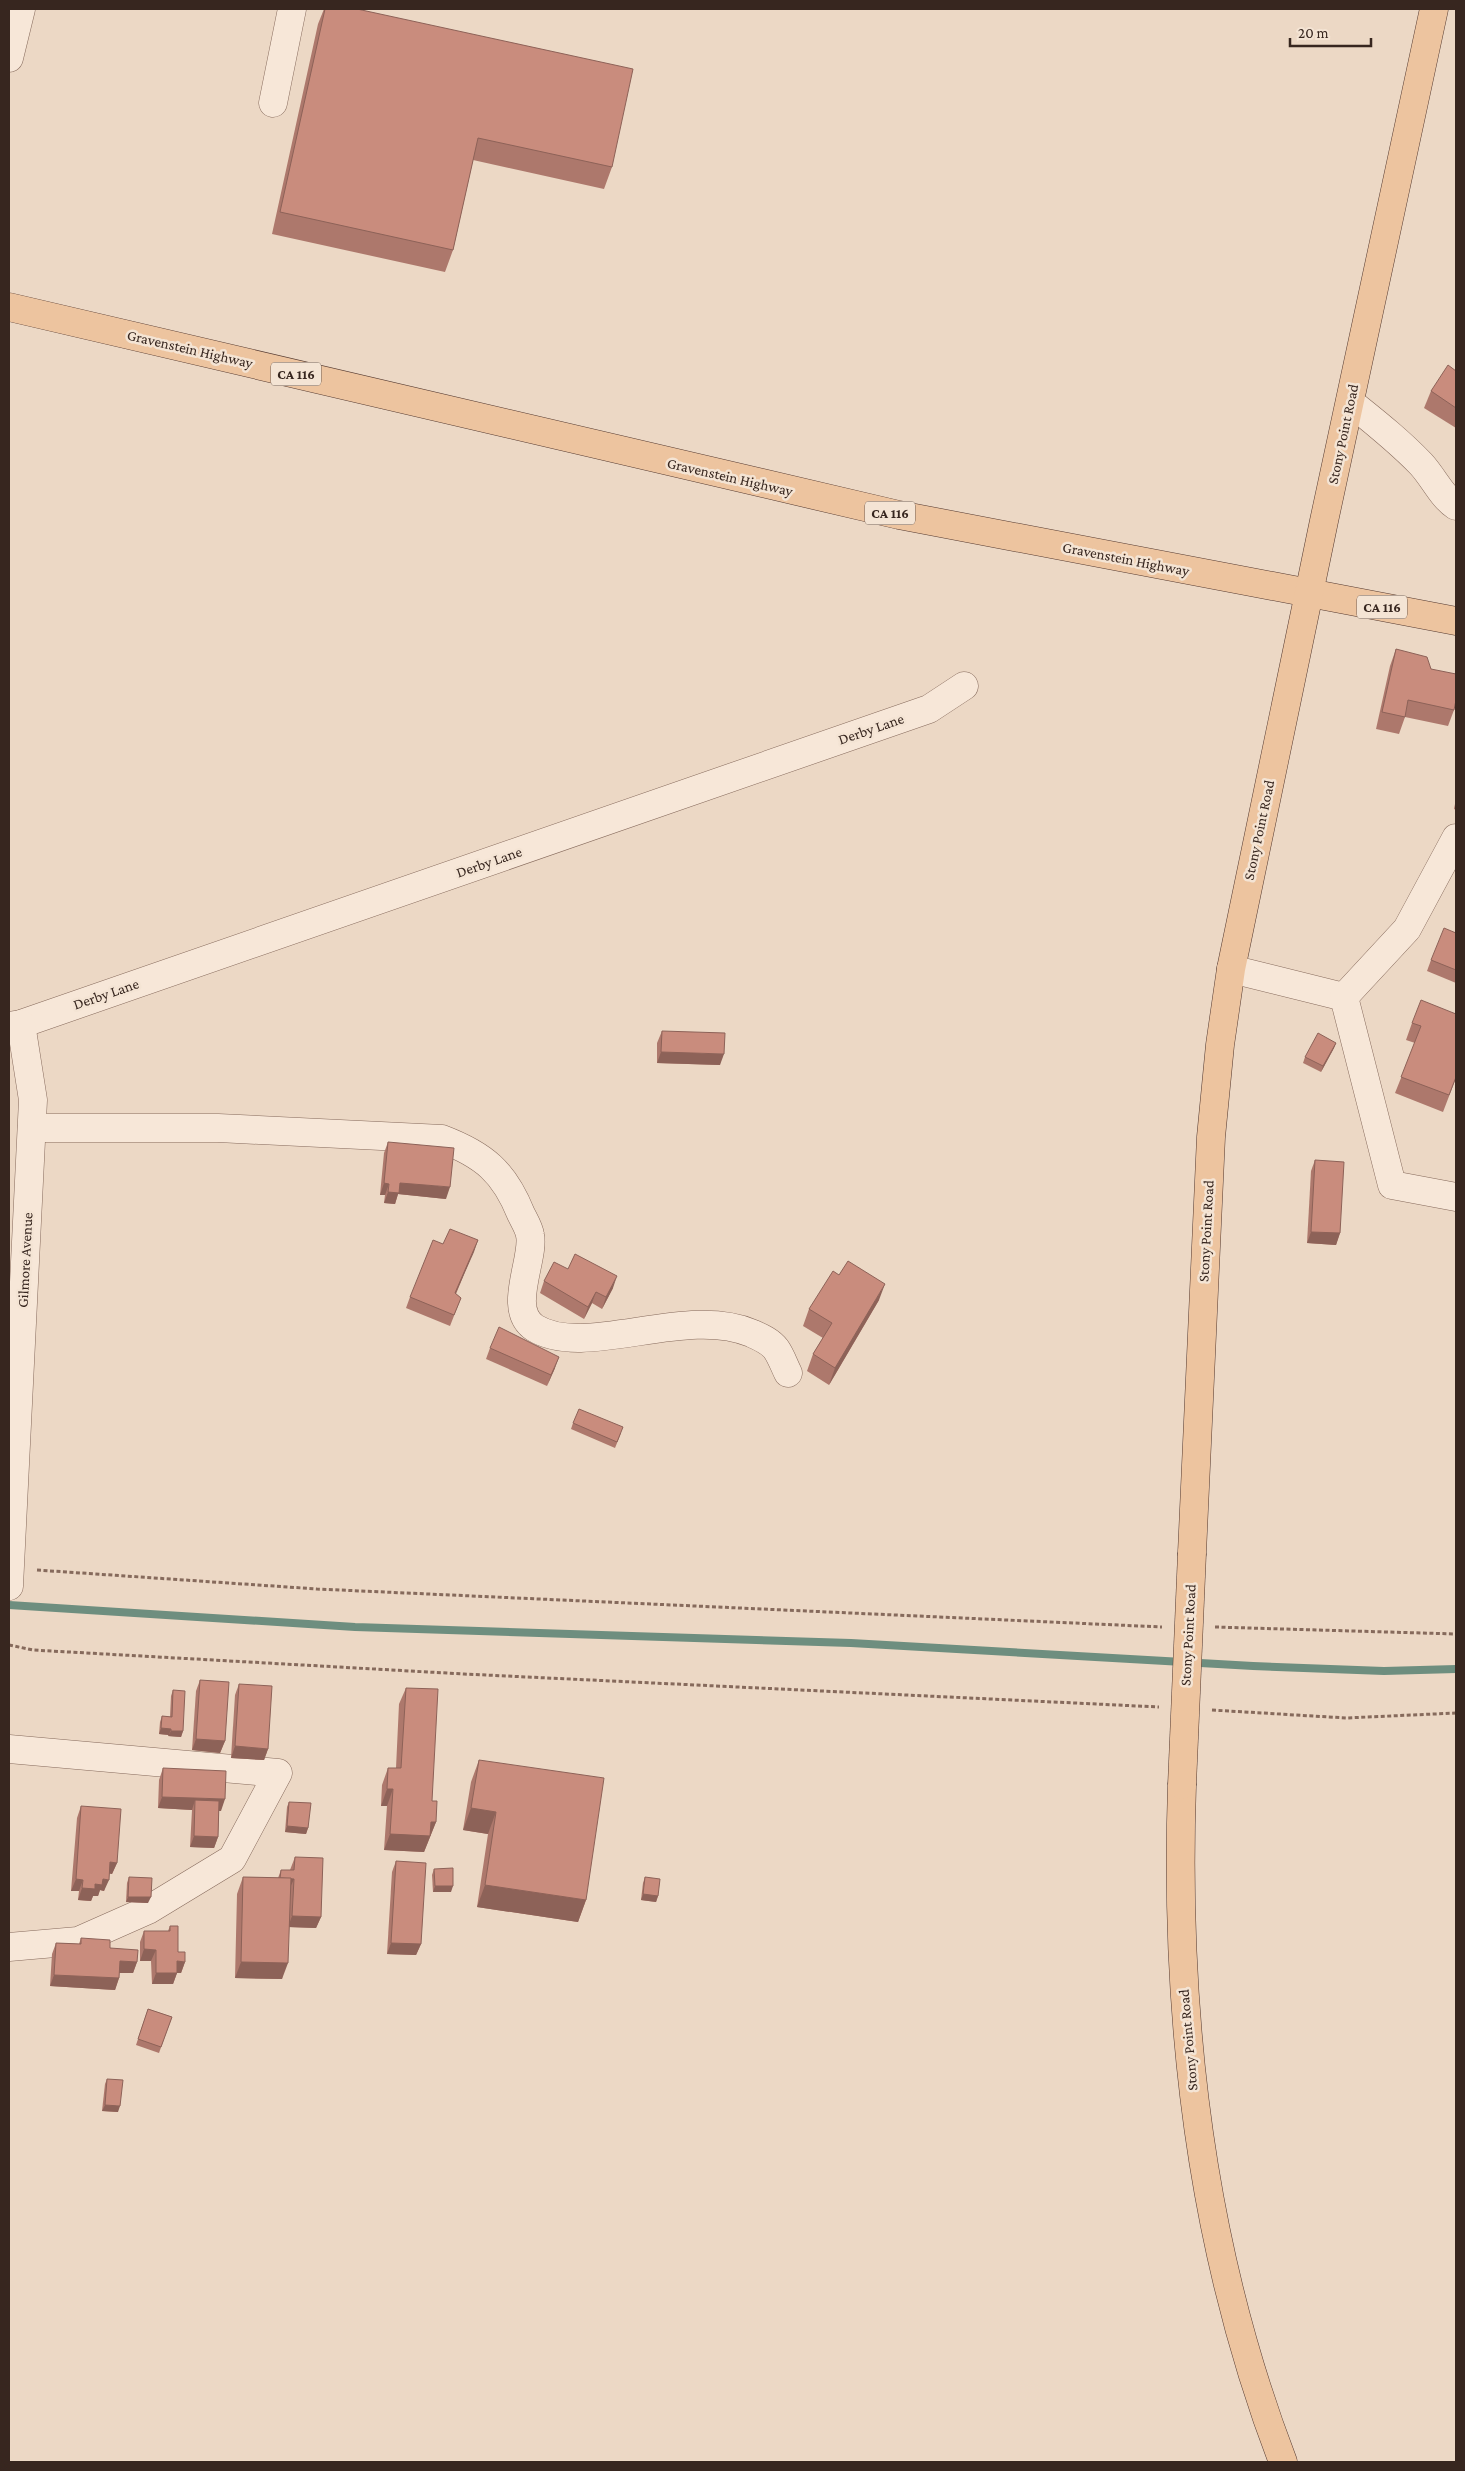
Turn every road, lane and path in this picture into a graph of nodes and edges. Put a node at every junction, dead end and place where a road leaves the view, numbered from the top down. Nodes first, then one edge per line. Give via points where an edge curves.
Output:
1 (21, 9) edge
2 (292, 9) edge
3 (1434, 9) edge
4 (9, 58) edge
5 (273, 103) dead end
6 (9, 307) edge
7 (1350, 402) junction
8 (1456, 506) edge
9 (1308, 594) junction
10 (1456, 621) edge
11 (964, 686) dead end
12 (1456, 838) edge
13 (1231, 969) junction
14 (1344, 997) junction
15 (15, 1025) edge
16 (32, 1128) junction
17 (1456, 1197) edge
18 (788, 1373) dead end
19 (12, 1434) edge
20 (9, 1578) edge
21 (1171, 1627) dead end
22 (1210, 1627) dead end
23 (1456, 1634) edge
24 (9, 1645) edge
25 (1160, 1707) dead end
26 (1209, 1710) dead end
27 (1456, 1713) edge
28 (9, 1749) edge
29 (9, 1947) edge
30 (1283, 2462) edge

1 - 4 street
2 - 5 street
3 - 7 main road, Stony Point Road
6 - 9 main road, Gravenstein Highway / CA 116 via 899,516
7 - 8 street via 1396,439 1423,466 1448,501
7 - 9 main road, Stony Point Road
9 - 10 main road, Gravenstein Highway / CA 116
9 - 13 main road, Stony Point Road
11 - 15 street, Derby Lane via 929,709
12 - 14 street via 1408,929
13 - 14 street
13 - 30 main road, Stony Point Road, bridge via 1210,1137 1179,1856 1181,1949 1186,2036 1197,2126 1217,2239 1244,2342
14 - 17 street via 1392,1185
15 - 16 street, Gilmore Avenue via 33,1100
16 - 18 street via 218,1128 442,1139 467,1149 490,1164 512,1191 530,1235 522,1302 526,1320 535,1328 556,1336 582,1338 692,1324 720,1324 763,1338 776,1349
16 - 19 street, Gilmore Avenue
19 - 20 street, Gilmore Avenue
20 - 21 path via 317,1588
22 - 23 path
24 - 25 path via 33,1650 464,1674
26 - 27 path via 1346,1718
28 - 29 street via 278,1773 232,1858 148,1910 78,1941

